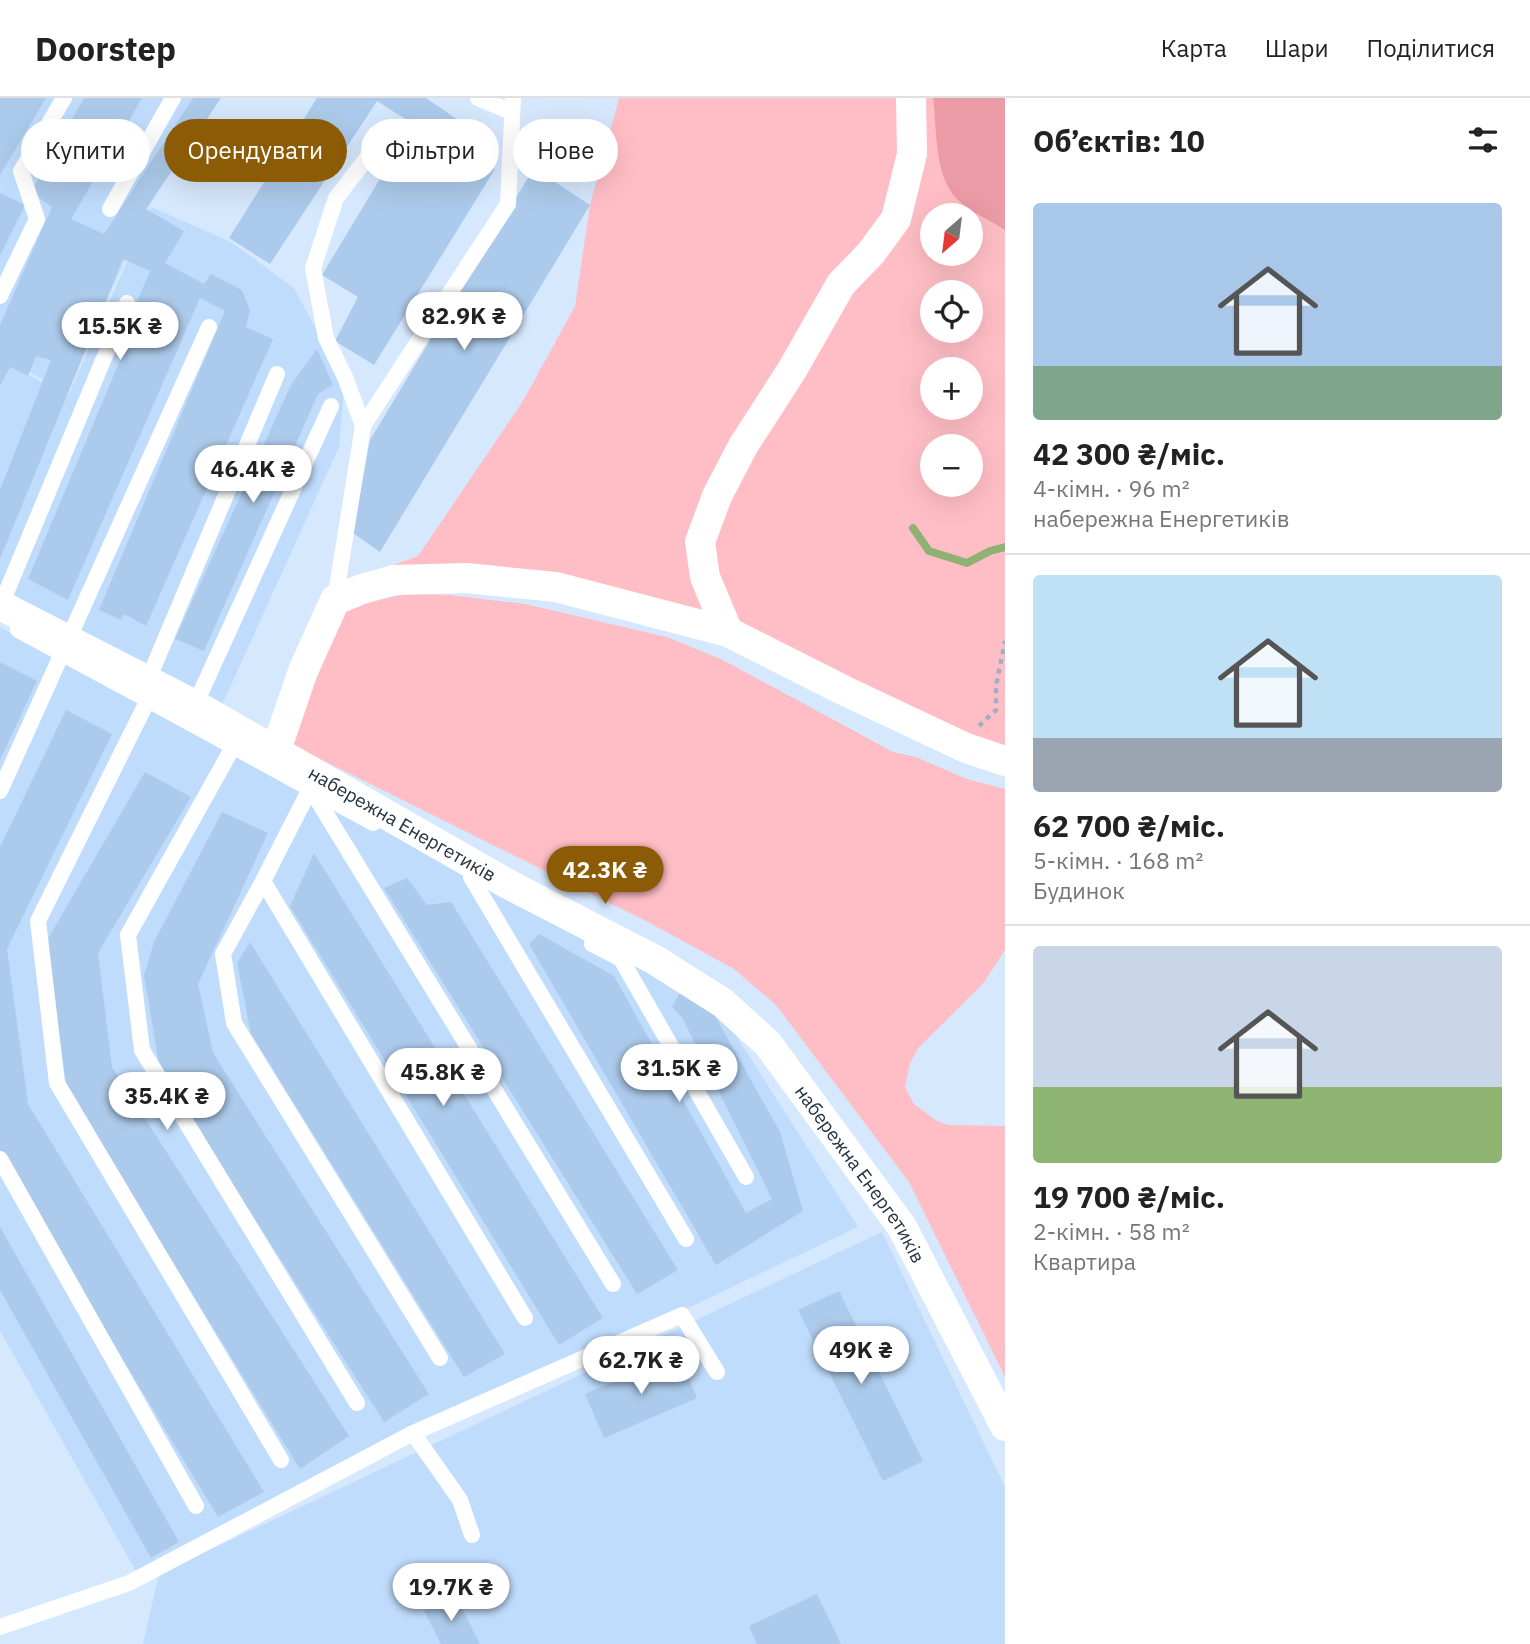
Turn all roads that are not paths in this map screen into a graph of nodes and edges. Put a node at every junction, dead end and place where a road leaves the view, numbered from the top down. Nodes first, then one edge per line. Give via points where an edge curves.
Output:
1 (64, 98) edge
2 (173, 98) edge
3 (478, 98) edge
4 (911, 98) edge
5 (512, 105) edge
6 (361, 166) edge
7 (110, 209) dead end
8 (0, 296) edge
9 (127, 303) dead end
10 (209, 327) dead end
11 (277, 374) dead end
12 (331, 406) dead end
13 (363, 426) junction
14 (335, 600) junction
15 (0, 610) edge
16 (727, 632) junction
17 (66, 647) junction
18 (148, 690) junction
19 (195, 705) junction
20 (233, 747) junction
21 (276, 750) junction
22 (1005, 761) edge
23 (310, 789) junction
24 (0, 791) edge
25 (471, 877) junction
26 (263, 881) junction
27 (0, 1159) edge
28 (746, 1177) dead end
29 (686, 1239) dead end
30 (612, 1284) dead end
31 (525, 1318) dead end
32 (440, 1358) dead end
33 (717, 1372) dead end
34 (357, 1403) dead end
35 (1005, 1426) edge
36 (412, 1433) junction
37 (281, 1460) dead end
38 (196, 1506) dead end
39 (472, 1535) dead end
40 (0, 1627) edge

1 - 8 lane via 22,171 37,219
2 - 7 lane
3 - 5 lane
4 - 16 street via 912,154 896,219 841,284 743,446 700,542 705,577
5 - 13 lane via 508,204
6 - 13 lane via 336,198 313,268 326,338
9 - 15 lane
10 - 17 lane
11 - 18 lane
12 - 19 lane
13 - 14 lane
14 - 16 street via 394,580 466,578 556,587
14 - 21 street via 303,671
15 - 17 street, набережна Енергетиків
16 - 22 street via 843,691 966,748
17 - 18 street, набережна Енергетиків
17 - 24 lane
18 - 19 street, набережна Енергетиків
18 - 20 lane
18 - 37 lane via 38,921 57,1083
19 - 21 street, набережна Енергетиків
20 - 23 lane
20 - 34 lane via 128,935 142,1050
21 - 35 street, набережна Енергетиків via 506,883 655,960 723,1003 768,1044 902,1227
23 - 25 lane
23 - 26 lane
23 - 30 lane
25 - 28 lane via 621,959
25 - 29 lane
26 - 31 lane
26 - 32 lane via 223,954 234,1023
27 - 38 lane
33 - 36 lane via 682,1315
36 - 39 lane via 460,1500
36 - 40 lane via 129,1583

